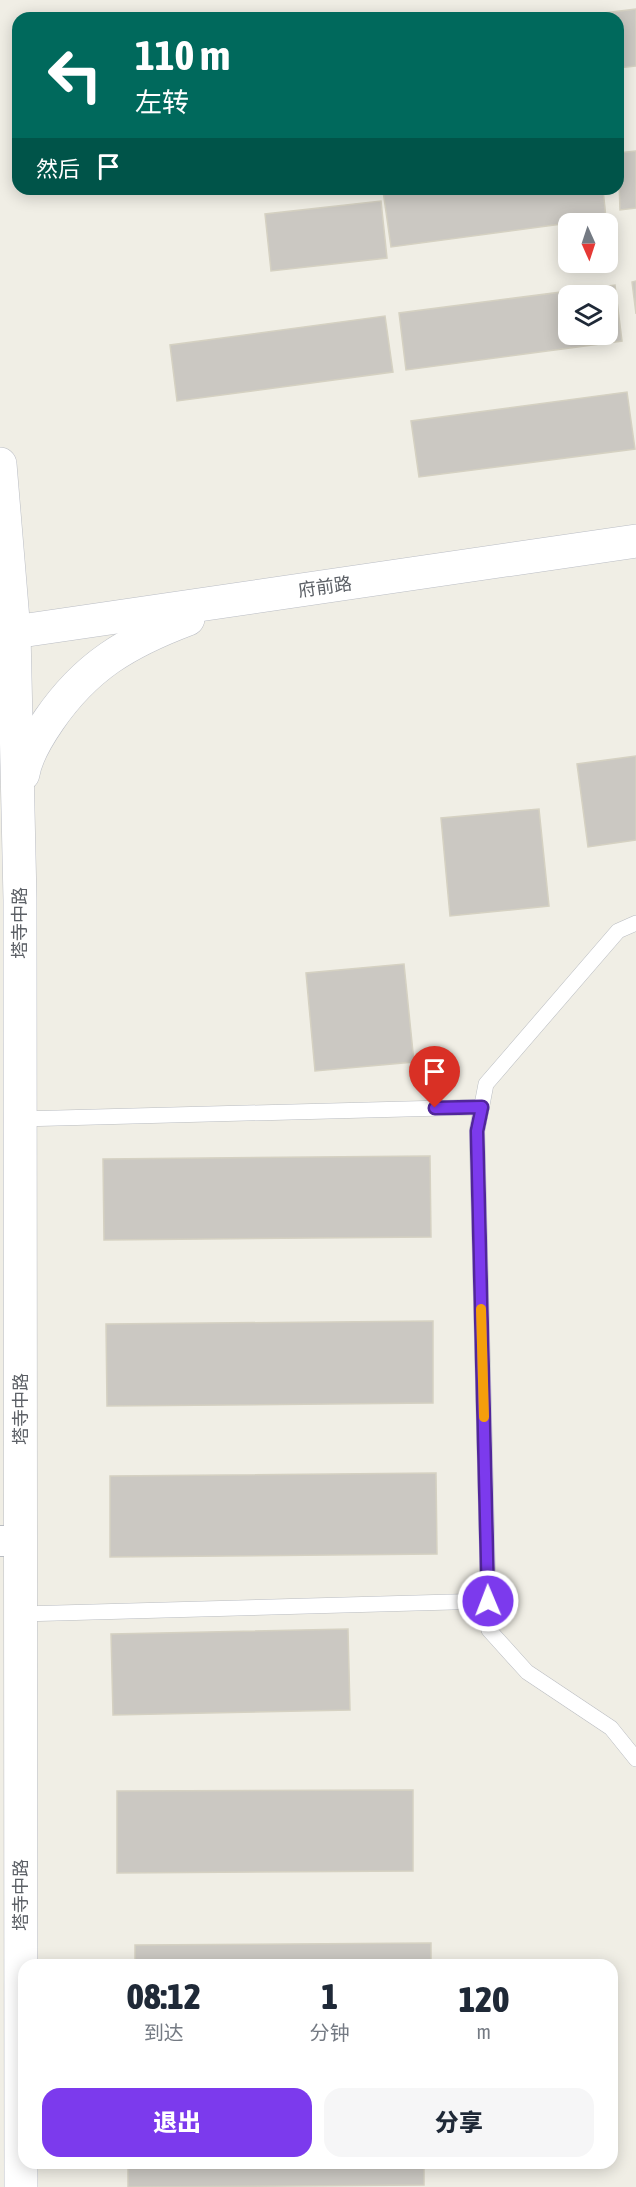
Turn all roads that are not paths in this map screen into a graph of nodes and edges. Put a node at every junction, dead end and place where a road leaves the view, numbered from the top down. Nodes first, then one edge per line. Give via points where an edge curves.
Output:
1 (0, 464) edge
2 (636, 541) edge
3 (244, 599) junction
4 (5, 635) edge
5 (18, 809) junction
6 (0, 853) edge
7 (20, 900) junction
8 (636, 923) edge
9 (482, 1107) junction
10 (20, 1119) junction
11 (11, 1541) edge
12 (488, 1601) junction
13 (21, 1614) junction
14 (636, 1759) edge
15 (21, 1959) edge
16 (21, 2169) edge
17 (21, 2187) edge

1 - 4 main road, 塔寺中路
2 - 3 main road, 府前路
3 - 4 main road, 府前路
3 - 5 main road via 164,628 94,666 66,695 39,735 24,770
4 - 5 main road, 塔寺中路
5 - 7 main road, 塔寺中路
6 - 7 main road
7 - 10 main road, 塔寺中路
8 - 9 lane via 618,931 486,1084
9 - 10 lane
9 - 12 lane via 477,1131
10 - 11 main road, 塔寺中路
11 - 13 main road, 塔寺中路
12 - 13 lane
12 - 14 lane via 489,1630 527,1672 611,1728
13 - 15 main road, 塔寺中路
16 - 17 main road, 塔寺中路

